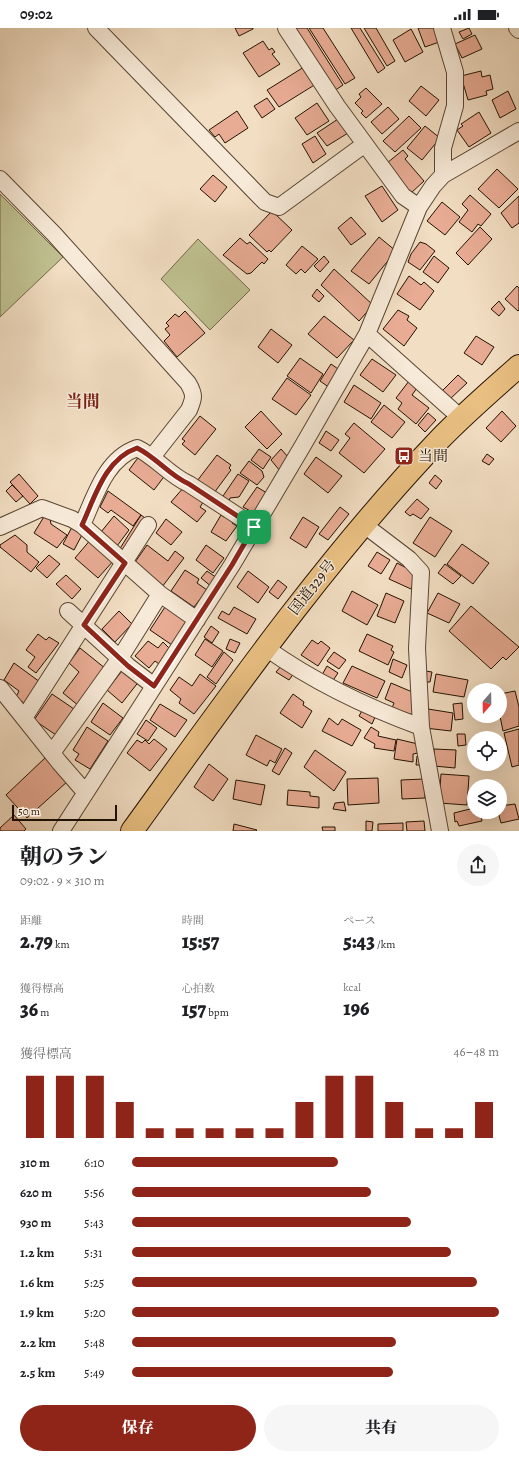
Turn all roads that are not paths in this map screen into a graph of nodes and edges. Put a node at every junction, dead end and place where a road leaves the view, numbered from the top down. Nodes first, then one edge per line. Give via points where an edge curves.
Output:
1 (96, 28) edge
2 (286, 28) edge
3 (442, 28) edge
4 (517, 28) edge
5 (519, 30) edge
6 (519, 131) edge
7 (365, 144) junction
8 (443, 176) junction
9 (0, 179) edge
10 (419, 207) junction
11 (367, 334) junction
12 (519, 366) edge
13 (461, 418) junction
14 (152, 457) junction
15 (363, 524) junction
16 (82, 525) junction
17 (148, 525) dead end
18 (0, 527) edge
19 (254, 527) junction
20 (125, 563) junction
21 (160, 594) junction
22 (68, 611) dead end
23 (197, 620) junction
24 (84, 625) junction
25 (266, 648) junction
26 (120, 658) junction
27 (154, 686) junction
28 (0, 688) edge
29 (24, 718) junction
30 (421, 727) junction
31 (52, 753) junction
32 (85, 792) junction
33 (61, 831) edge
34 (132, 831) edge
35 (440, 831) edge

1 - 7 street via 265,202 279,207
2 - 7 street
3 - 8 street via 455,72 455,106 443,148
4 - 5 street
6 - 8 street
7 - 10 street via 403,196
8 - 10 street via 432,186
9 - 14 street via 54,234 193,393 189,410
10 - 11 street
11 - 13 street
11 - 19 street
12 - 13 highway, 国道329号
13 - 15 highway, 国道329号
14 - 16 street via 137,448 126,452 111,466
14 - 19 street via 182,481
15 - 25 highway, 国道329号 via 308,591
15 - 30 street via 409,559 421,572 417,648
16 - 18 street via 42,508
16 - 20 street
17 - 20 street
19 - 23 street
20 - 21 street
20 - 24 street
21 - 23 street
21 - 26 street
22 - 24 street
23 - 27 street
24 - 26 street
24 - 29 street
25 - 30 street via 295,669 327,687
25 - 34 highway, 国道329号
26 - 27 street
26 - 31 street
27 - 32 street
28 - 29 street
29 - 31 street
30 - 35 street
31 - 32 street
32 - 33 street

